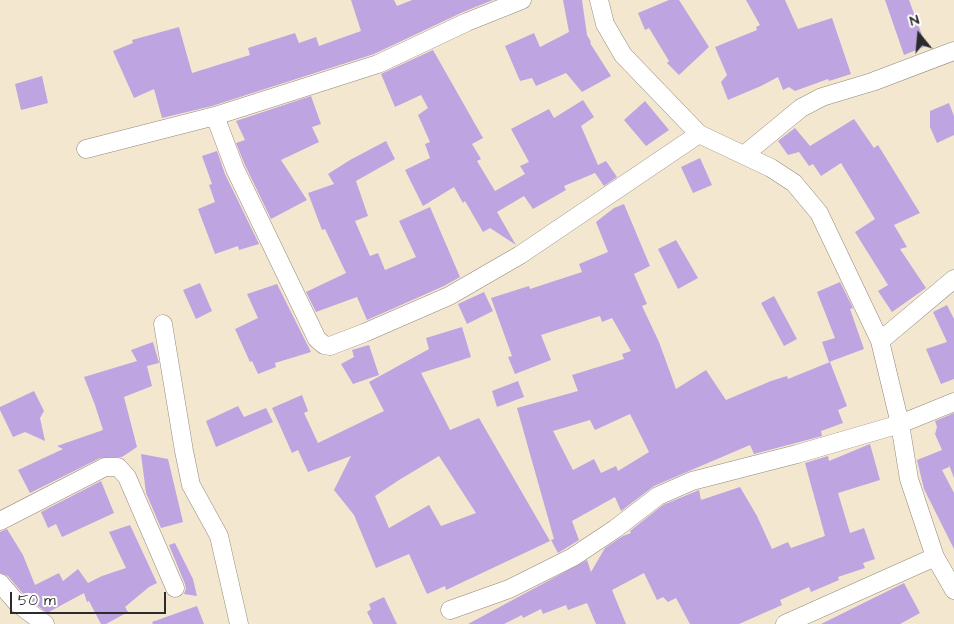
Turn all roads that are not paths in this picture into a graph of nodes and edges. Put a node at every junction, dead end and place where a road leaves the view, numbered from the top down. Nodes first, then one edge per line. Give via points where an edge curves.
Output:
1 (522, 0) edge
2 (599, 0) edge
3 (954, 51) edge
4 (215, 116) junction
5 (699, 134) junction
6 (86, 149) dead end
7 (744, 155) junction
8 (954, 279) edge
9 (163, 324) dead end
10 (880, 340) junction
11 (954, 402) edge
12 (900, 424) junction
13 (0, 521) edge
14 (935, 557) junction
15 (0, 583) edge
16 (175, 588) dead end
17 (954, 590) edge
18 (450, 610) dead end
19 (45, 624) edge
20 (239, 624) edge
21 (785, 624) edge

1 - 4 street via 378,64
2 - 5 street via 605,24 623,55
3 - 7 street via 822,97 801,108
4 - 5 street via 235,169 317,339 330,346 456,292 520,255
4 - 6 street
5 - 7 street
7 - 10 street via 794,183 819,213
8 - 10 street
9 - 20 street via 191,485 219,536
10 - 12 street
11 - 12 street
12 - 14 street via 909,479
12 - 18 street via 692,481 658,496 573,557 509,589
13 - 16 street via 105,467 118,466 127,477
14 - 17 street
14 - 21 street
15 - 19 street via 17,603

